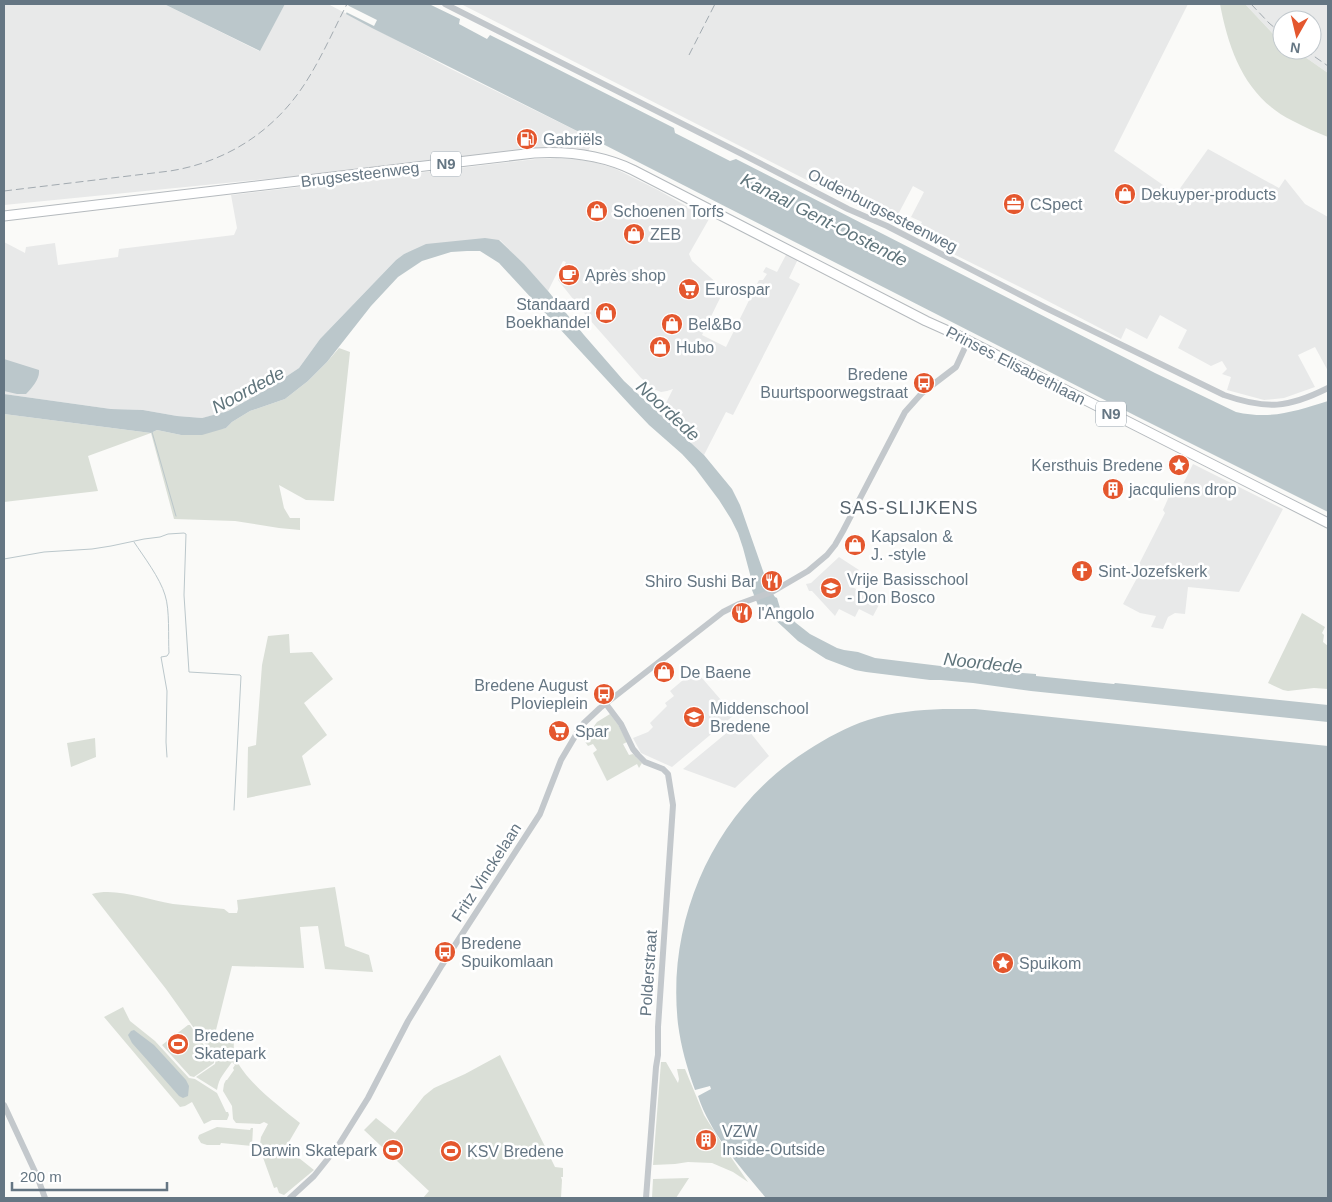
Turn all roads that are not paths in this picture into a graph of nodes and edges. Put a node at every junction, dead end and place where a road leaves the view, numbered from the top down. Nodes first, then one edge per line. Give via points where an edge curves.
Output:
1 (444, 4) edge
2 (4, 216) edge
3 (812, 262) joint
4 (968, 341) junction
5 (1328, 388) edge
6 (1328, 523) edge
7 (606, 704) junction
8 (4, 1105) edge
9 (45, 1198) edge
10 (290, 1198) edge
11 (646, 1198) edge

1 - 5 street, Oudenburgsesteenweg via 1224,396 1272,406 1295,402
2 - 3 main road, Brugsesteenweg / N9 via 525,154 566,153 594,156 623,166
3 - 4 main road, Prinses Elisabethlaan / N9
4 - 6 main road, Prinses Elisabethlaan / N9
4 - 7 street, Fritz Vinckelaan via 956,367 922,393 905,412 848,524 820,562 772,592 730,608 716,617
7 - 10 street, Fritz Vinckelaan via 584,723 566,749 540,814 442,964 338,1146 314,1176
7 - 11 street, Polderstraat via 635,752 668,774 673,805
8 - 9 street

